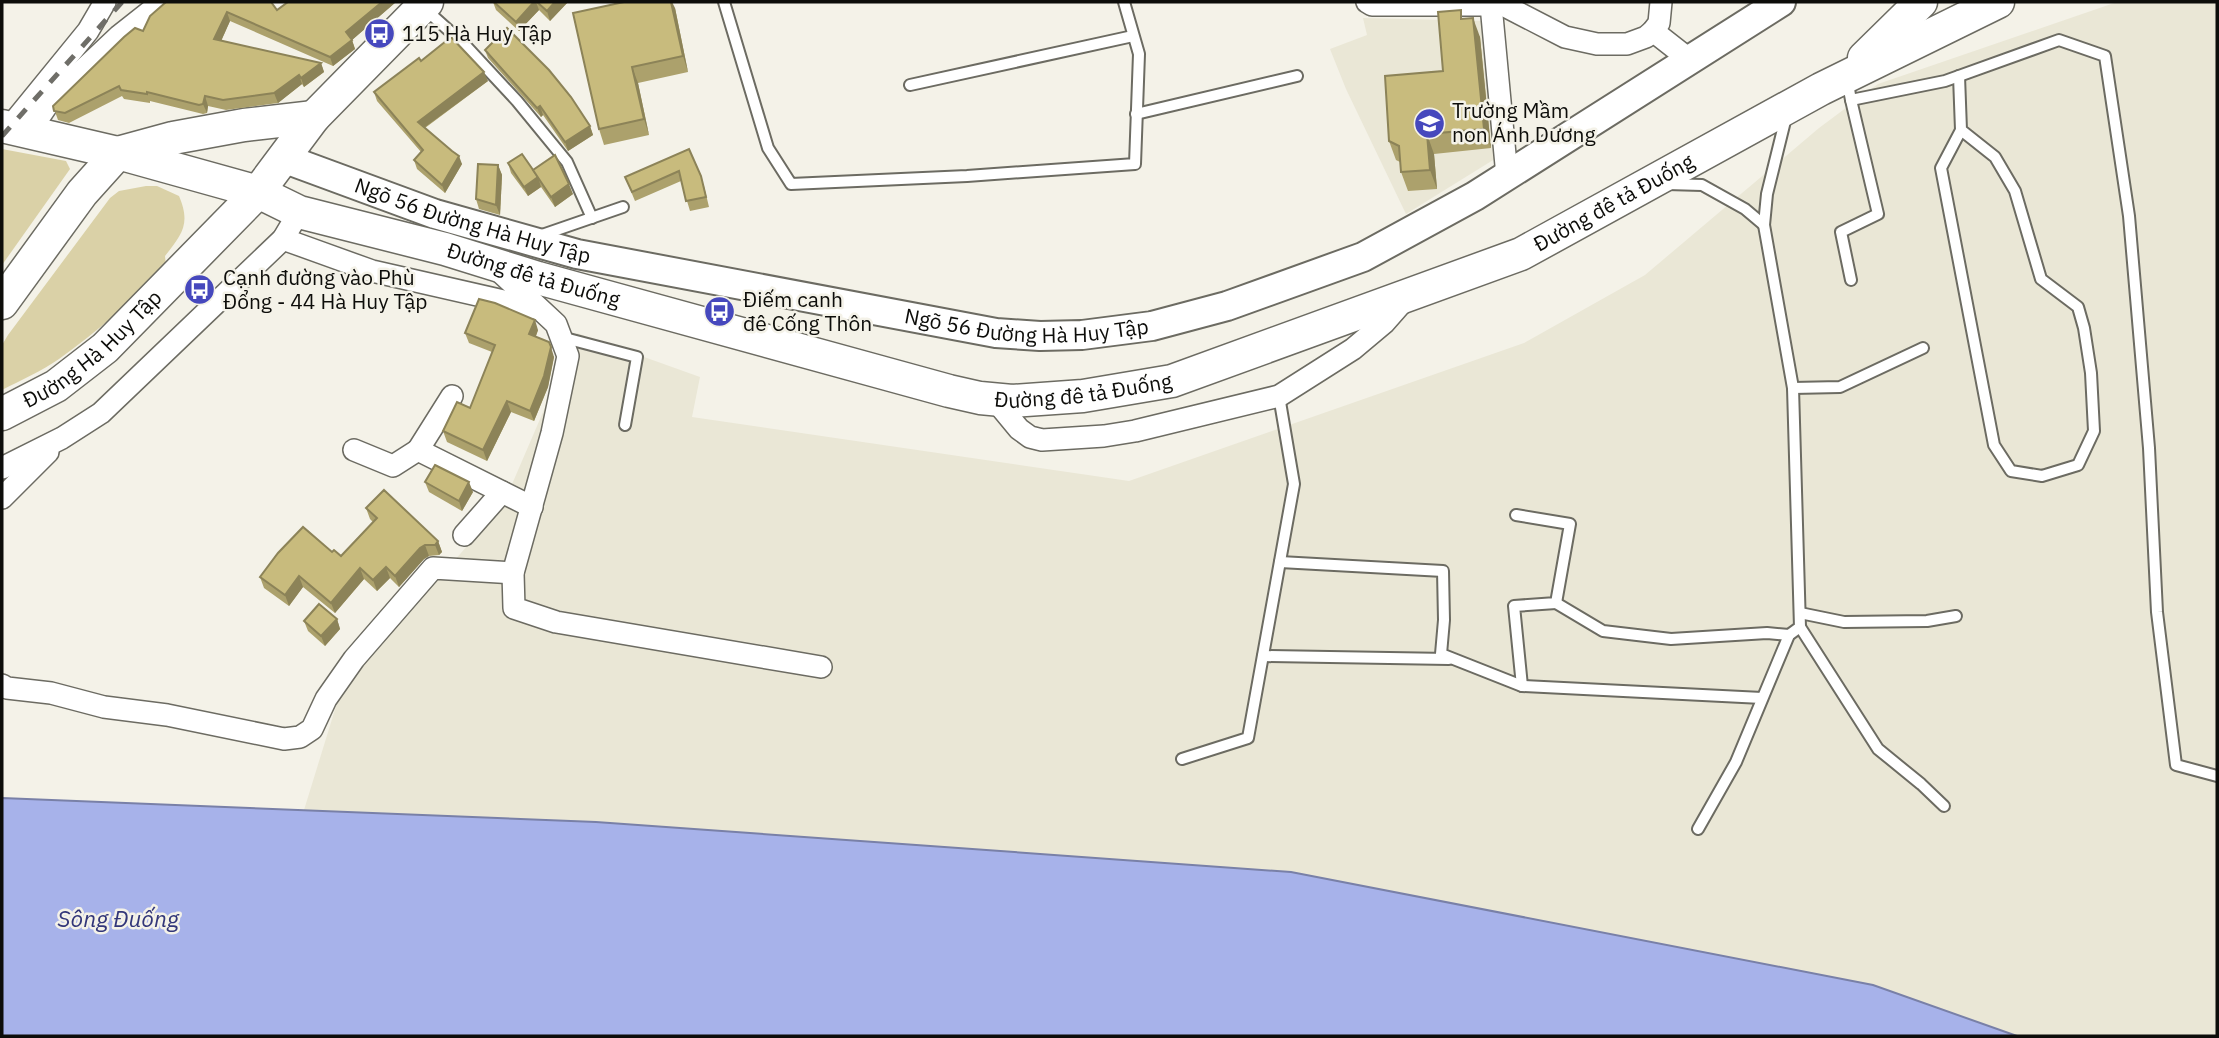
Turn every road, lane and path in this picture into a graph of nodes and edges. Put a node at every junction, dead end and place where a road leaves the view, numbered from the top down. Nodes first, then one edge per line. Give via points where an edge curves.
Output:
1 (105, 2) edge
2 (162, 2) edge
3 (724, 2) edge
4 (1124, 2) edge
5 (1367, 2) edge
6 (1661, 2) edge
7 (1782, 2) edge
8 (1921, 2) edge
9 (1998, 2) edge
10 (425, 4) edge
11 (1491, 5) junction
12 (1522, 9) edge
13 (1653, 31) junction
14 (1133, 36) junction
15 (1690, 60) junction
16 (1297, 76) dead end
17 (1959, 76) junction
18 (910, 85) dead end
19 (1848, 88) junction
20 (1796, 103) junction
21 (1136, 114) junction
22 (314, 117) junction
23 (13, 129) edge
24 (1961, 130) junction
25 (118, 153) junction
26 (283, 158) junction
27 (1507, 176) junction
28 (1647, 184) junction
29 (258, 192) junction
30 (623, 207) dead end
31 (299, 212) junction
32 (592, 218) junction
33 (1764, 226) junction
34 (283, 239) junction
35 (526, 241) junction
36 (491, 263) junction
37 (1851, 279) dead end
38 (1410, 293) junction
39 (2, 303) edge
40 (541, 310) junction
41 (561, 337) junction
42 (1923, 348) dead end
43 (1793, 388) junction
44 (452, 396) dead end
45 (1279, 396) junction
46 (995, 400) junction
47 (2, 414) edge
48 (625, 425) dead end
49 (62, 438) junction
50 (354, 450) dead end
51 (418, 450) junction
52 (2, 468) edge
53 (502, 492) junction
54 (2, 498) edge
55 (532, 507) junction
56 (1516, 515) dead end
57 (464, 535) dead end
58 (1280, 562) junction
59 (513, 573) junction
60 (1556, 603) junction
61 (1800, 613) junction
62 (1956, 616) dead end
63 (1800, 627) junction
64 (1789, 635) junction
65 (1263, 656) junction
66 (1453, 659) junction
67 (821, 667) dead end
68 (2, 685) edge
69 (1522, 686) junction
70 (1762, 698) junction
71 (1182, 760) dead end
72 (2217, 776) edge
73 (1944, 806) dead end
74 (1698, 830) dead end

1 - 23 street
2 - 23 street
3 - 21 lane via 768,148 791,184 1135,164
4 - 14 lane
5 - 11 street
6 - 13 street via 1659,23
7 - 15 street, Ngõ 56 Đường Hà Huy Tập
8 - 19 main road
9 - 19 main road, Đường đê tả Đuống
10 - 22 main road, Đường Hà Huy Tập
10 - 32 lane via 517,101 567,162
11 - 12 street
11 - 27 street
12 - 13 street via 1565,37 1597,44 1628,44
13 - 15 street
14 - 18 lane
14 - 21 lane via 1139,54
15 - 27 street, Ngõ 56 Đường Hà Huy Tập
16 - 21 lane
17 - 19 lane
17 - 24 lane
17 - 72 lane via 2059,40 2105,56 2129,216 2149,447 2157,612 2175,765
19 - 20 main road, Đường đê tả Đuống
19 - 37 lane via 1878,214 1841,232
20 - 28 main road, Đường đê tả Đuống
20 - 33 lane via 1785,121
22 - 25 main road via 173,138
22 - 26 main road, Đường Hà Huy Tập
23 - 25 main road, Đường đê tả Đuống
24 - 24 lane via 1941,168 1994,445 2011,471 2042,476 2078,465 2094,431 2084,328 2078,307 2041,279 2015,191 1996,157
25 - 29 main road, Đường đê tả Đuống
25 - 39 main road via 82,193
26 - 29 main road, Đường Hà Huy Tập
26 - 35 street, Ngõ 56 Đường Hà Huy Tập via 435,214
27 - 35 street, Ngõ 56 Đường Hà Huy Tập via 1363,257 1326,271 1191,317 1082,335 996,333 633,266
28 - 33 lane via 1702,185 1745,209
28 - 38 main road, Đường đê tả Đuống via 1521,254
29 - 31 main road, Đường đê tả Đuống
29 - 47 main road, Đường Hà Huy Tập via 105,348 56,386
30 - 32 lane
31 - 34 street
31 - 36 main road, Đường đê tả Đuống
32 - 35 lane
33 - 43 lane
34 - 40 street via 372,271
34 - 49 street via 101,413
36 - 40 street
36 - 46 main road, Đường đê tả Đuống
38 - 45 street via 1353,349
38 - 46 main road, Đường đê tả Đuống via 1172,381 1083,396
40 - 41 street via 556,324
41 - 48 lane via 638,357
41 - 55 street via 568,356
42 - 43 lane via 1840,387
43 - 61 lane
44 - 51 street
45 - 46 street via 1125,433 1042,440 1019,429
45 - 58 lane via 1294,484
49 - 52 street
49 - 54 street
50 - 51 street via 393,466
51 - 53 street
53 - 55 street
53 - 57 street
55 - 59 street
56 - 60 lane via 1570,524
58 - 65 lane
58 - 66 lane via 1443,571 1441,654
59 - 67 street via 514,608 556,622
59 - 68 street via 433,568 354,659 312,729 300,737 284,739
60 - 64 lane via 1603,631 1671,639
60 - 69 lane via 1514,606
61 - 62 lane via 1844,622
61 - 63 lane
63 - 64 lane
63 - 73 lane via 1878,749
64 - 70 lane
65 - 66 lane
65 - 71 lane via 1248,738
66 - 69 lane
69 - 70 lane
70 - 74 lane via 1736,762

